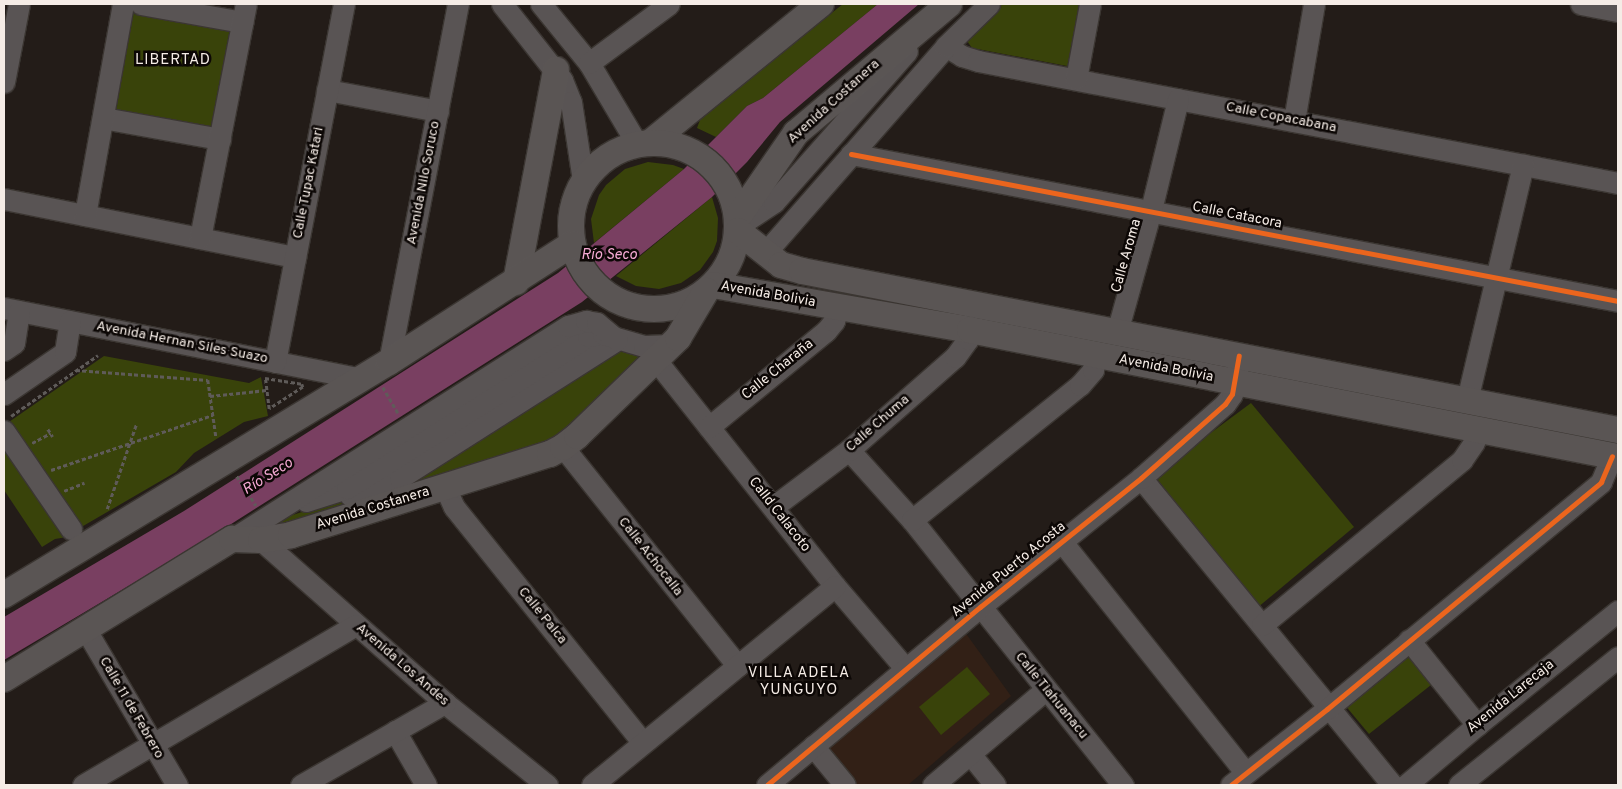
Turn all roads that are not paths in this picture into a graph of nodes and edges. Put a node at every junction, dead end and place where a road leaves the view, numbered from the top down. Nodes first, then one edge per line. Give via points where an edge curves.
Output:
1 (19, 4) edge
2 (124, 4) edge
3 (141, 4) edge
4 (344, 4) edge
5 (458, 4) edge
6 (502, 4) edge
7 (541, 4) edge
8 (821, 4) edge
9 (948, 4) edge
10 (989, 4) edge
11 (1090, 4) edge
12 (1314, 4) edge
13 (1581, 4) edge
14 (667, 5) edge
15 (1618, 11) edge
16 (244, 13) edge
17 (8, 37) edge
18 (946, 46) junction
19 (589, 63) junction
20 (556, 70) junction
21 (1076, 79) junction
22 (4, 82) edge
23 (327, 90) junction
24 (1178, 99) junction
25 (438, 111) junction
26 (103, 118) junction
27 (1294, 121) junction
28 (220, 140) junction
29 (651, 143) junction
30 (851, 154) junction
31 (1523, 165) junction
32 (584, 180) junction
33 (1618, 183) edge
34 (4, 199) edge
35 (1152, 210) junction
36 (85, 215) junction
37 (737, 219) junction
38 (200, 238) junction
39 (575, 251) junction
40 (765, 253) junction
41 (295, 257) junction
42 (1496, 279) junction
43 (516, 282) junction
44 (710, 288) junction
45 (1618, 301) edge
46 (838, 307) junction
47 (11, 310) edge
48 (70, 321) junction
49 (970, 330) junction
50 (1117, 332) junction
51 (617, 340) junction
52 (4, 350) edge
53 (662, 352) junction
54 (1096, 355) junction
55 (1240, 356) junction
56 (275, 362) junction
57 (376, 374) junction
58 (1235, 382) junction
59 (4, 394) edge
60 (1467, 400) junction
61 (709, 427) junction
62 (1477, 430) junction
63 (1618, 430) edge
64 (4, 431) edge
65 (563, 447) junction
66 (849, 450) junction
67 (1615, 457) edge
68 (1141, 478) junction
69 (445, 487) junction
70 (773, 507) junction
71 (912, 520) junction
72 (257, 525) junction
73 (70, 529) dead end
74 (1062, 542) junction
75 (835, 586) junction
76 (4, 595) edge
77 (980, 607) junction
78 (1618, 611) edge
79 (356, 625) junction
80 (1262, 625) junction
81 (86, 630) junction
82 (1409, 640) junction
83 (1618, 657) edge
84 (738, 666) junction
85 (906, 669) junction
86 (4, 679) edge
87 (1045, 690) junction
88 (445, 703) junction
89 (1328, 709) junction
90 (1477, 725) junction
91 (395, 731) junction
92 (644, 743) junction
93 (152, 745) junction
94 (813, 746) junction
95 (971, 755) junction
96 (1238, 779) edge
97 (83, 785) edge
98 (177, 785) edge
99 (302, 785) edge
100 (426, 785) edge
101 (547, 785) edge
102 (592, 785) edge
103 (767, 785) edge
104 (845, 785) edge
105 (933, 785) edge
106 (996, 785) edge
107 (1123, 785) edge
108 (1392, 785) edge
109 (1406, 785) edge
110 (1459, 785) edge

1 - 17 street
2 - 26 street
3 - 16 street
4 - 23 street, Calle Tupac Katari
5 - 25 street, Avenida Nilo Soruco
6 - 20 street
7 - 19 street
8 - 29 main road
9 - 37 main road, Avenida Costanera via 796,133
10 - 18 street
11 - 21 street
12 - 27 street
13 - 15 street
14 - 19 street
16 - 28 street
17 - 22 street
18 - 21 street, Calle Copacabana via 970,58
18 - 30 street
19 - 29 street
20 - 32 street via 570,102
20 - 43 main road
21 - 24 street, Calle Copacabana
23 - 25 street
23 - 41 street, Calle Tupac Katari
24 - 27 street, Calle Copacabana
24 - 35 street, Calle Aroma
25 - 57 street, Avenida Nilo Soruco
26 - 28 street
26 - 36 street
27 - 31 street, Calle Copacabana
28 - 38 street
29 - 32 main road via 612,153
29 - 37 main road via 691,151 709,163 723,178
30 - 35 street, Calle Catacora
30 - 40 street
31 - 33 street, Calle Copacabana
31 - 42 street
32 - 39 main road via 572,211 570,231
34 - 36 street
35 - 42 street, Calle Catacora
35 - 50 street, Calle Aroma
36 - 38 street
37 - 40 main road, Avenida Bolivia
37 - 44 main road via 731,258
38 - 41 street
39 - 43 main road
39 - 44 main road via 592,281 614,298 640,308 682,304
40 - 50 main road, Avenida Bolivia via 781,265 802,271
41 - 56 street, Calle Tupac Katari
42 - 45 street, Calle Catacora
42 - 60 street
43 - 57 main road
44 - 46 main road, Avenida Bolivia
44 - 53 main road, Avenida Costanera via 678,338
46 - 49 main road, Avenida Bolivia
46 - 61 street, Calle Charaña via 834,321 826,331
47 - 48 street, Avenida Hernan Siles Suazo
47 - 52 street via 14,343
48 - 56 street, Avenida Hernan Siles Suazo
48 - 59 street via 65,352
49 - 54 main road, Avenida Bolivia
49 - 66 street, Calle Chuma via 955,358
50 - 55 main road, Avenida Bolivia
51 - 53 street
51 - 72 street via 394,481
51 - 72 street via 603,334 588,336 347,488
53 - 61 street, Calld Calacoto
53 - 65 main road, Avenida Costanera
54 - 58 main road, Avenida Bolivia
54 - 71 street via 1093,370 1080,385
55 - 58 street, Avenida Puerto Acosta
55 - 60 main road, Avenida Bolivia
56 - 57 street, Avenida Hernan Siles Suazo
57 - 76 main road
58 - 62 main road, Avenida Bolivia
58 - 68 street, Avenida Puerto Acosta via 1225,404
60 - 63 main road, Avenida Bolivia
61 - 70 street, Calld Calacoto
62 - 67 main road, Avenida Bolivia
62 - 80 street via 1474,442 1462,460
64 - 73 street
65 - 69 main road, Avenida Costanera
65 - 84 street, Calle Achocalla
66 - 70 street, Calle Chuma
66 - 71 street, Calle Tiahuanacu
67 - 82 street via 1601,482
68 - 74 street, Avenida Puerto Acosta
68 - 80 street
69 - 72 main road, Avenida Costanera via 291,534
69 - 92 street, Calle Palca via 454,506
70 - 75 street, Calld Calacoto
71 - 77 street, Calle Tiahuanacu
72 - 79 street, Avenida Los Andes
72 - 81 main road, Avenida Costanera
74 - 77 street, Avenida Puerto Acosta
74 - 96 street
75 - 84 street
75 - 85 street, Calld Calacoto
77 - 85 street, Avenida Puerto Acosta
77 - 87 street, Calle Tiahuanacu
78 - 90 street, Avenida Larecaja
79 - 88 street, Avenida Los Andes
79 - 93 street
80 - 89 street
81 - 86 main road, Avenida Costanera
81 - 93 street, Calle 11 de Febrero
82 - 89 street
82 - 90 street
83 - 110 street
84 - 92 street
85 - 94 street, Avenida Puerto Acosta
87 - 95 street
87 - 107 street, Calle Tiahuanacu
88 - 91 street
88 - 101 street, Avenida Los Andes
89 - 96 street
89 - 108 street
90 - 109 street, Avenida Larecaja
91 - 99 street
91 - 100 street
92 - 102 street
93 - 97 street
93 - 98 street, Calle 11 de Febrero
94 - 103 street, Avenida Puerto Acosta
94 - 104 street
95 - 105 street
95 - 106 street

